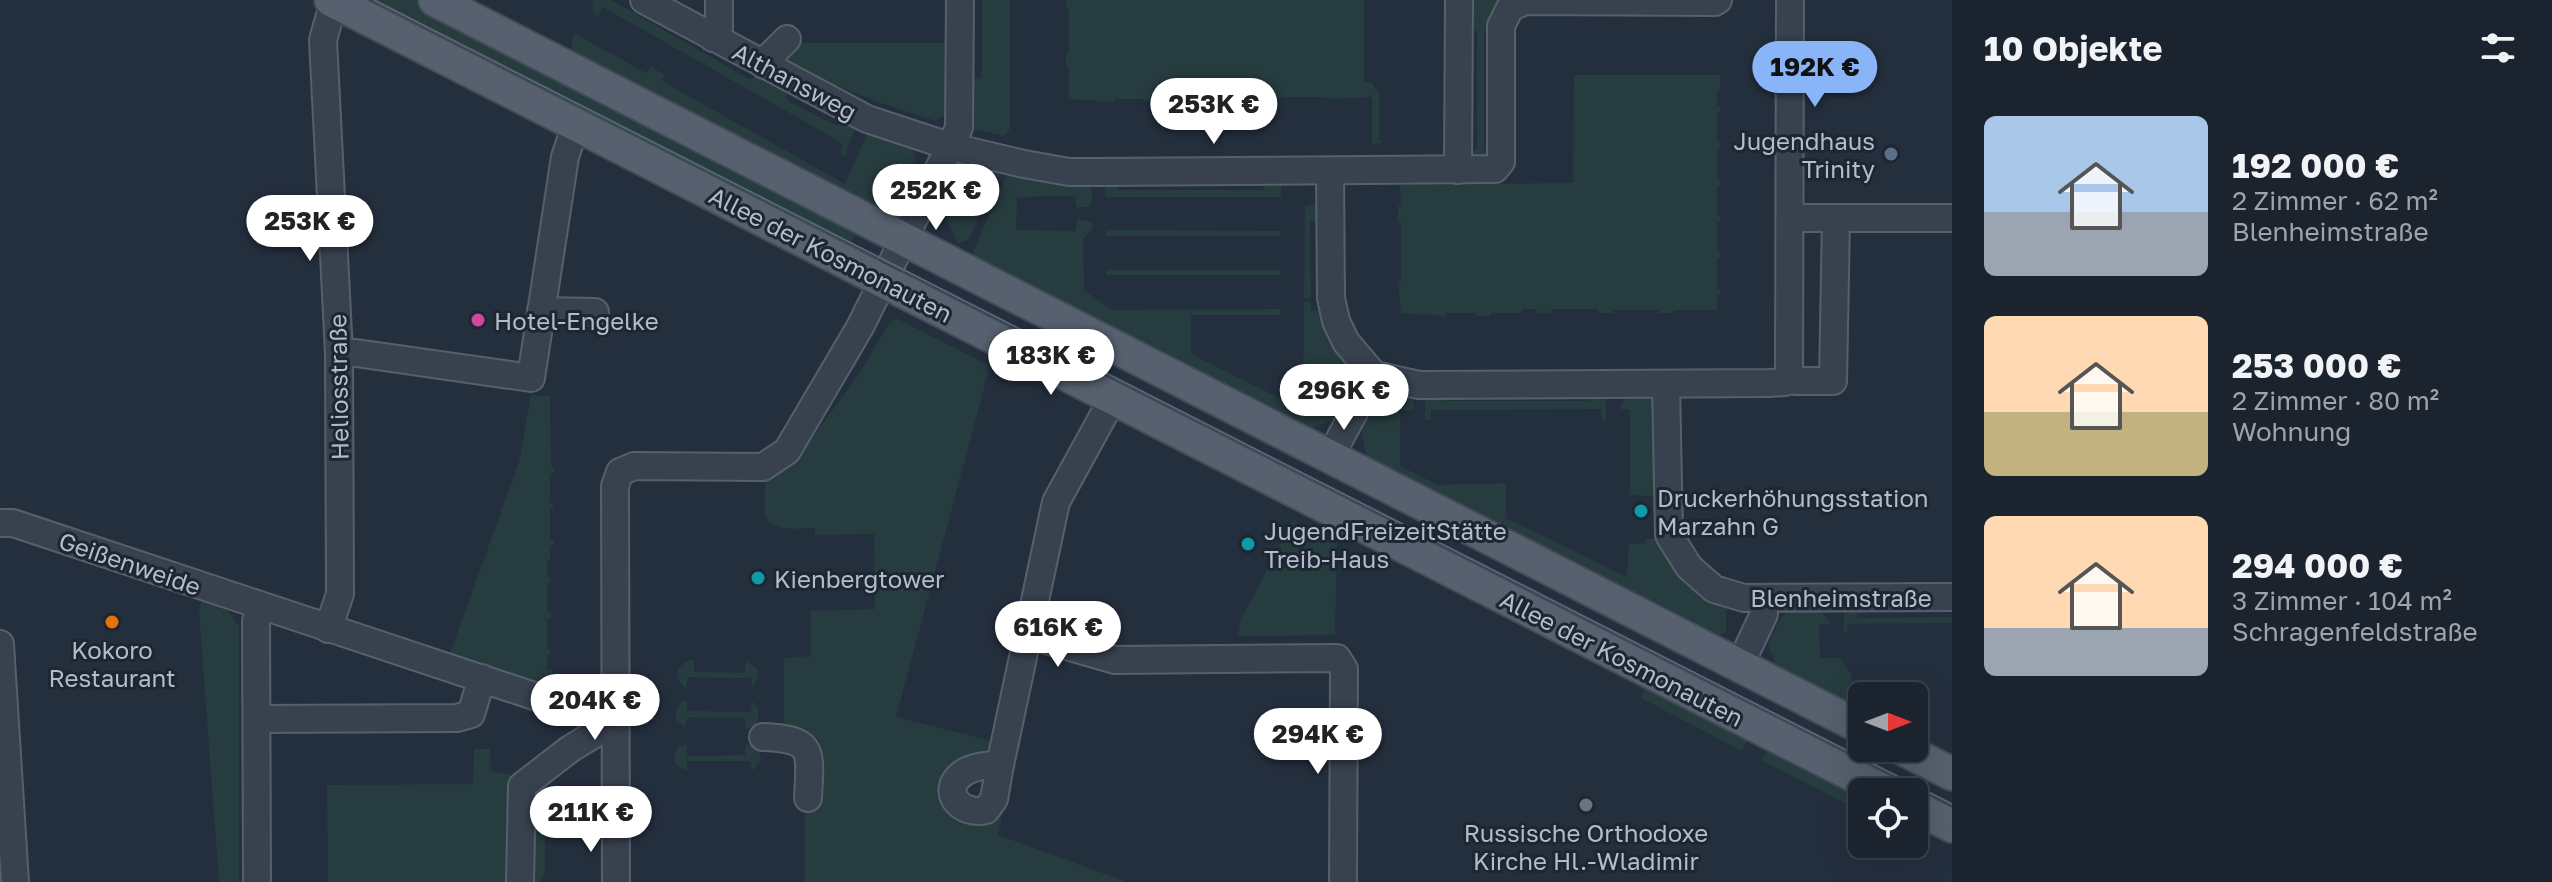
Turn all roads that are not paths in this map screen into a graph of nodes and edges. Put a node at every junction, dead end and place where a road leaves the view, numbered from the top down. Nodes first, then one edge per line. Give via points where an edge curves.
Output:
1 (435, 0) edge
2 (644, 0) edge
3 (719, 0) edge
4 (960, 0) edge
5 (1459, 0) edge
6 (1718, 0) edge
7 (1790, 0) edge
8 (332, 1) edge
9 (713, 38) junction
10 (787, 39) dead end
11 (764, 65) junction
12 (576, 124) junction
13 (952, 147) junction
14 (1458, 170) junction
15 (1330, 171) junction
16 (1790, 218) junction
17 (1836, 218) junction
18 (1952, 218) edge
19 (905, 239) junction
20 (883, 281) junction
21 (541, 311) junction
22 (595, 312) dead end
23 (339, 353) junction
24 (1374, 375) junction
25 (1789, 378) junction
26 (1666, 385) junction
27 (1113, 398) junction
28 (1330, 457) junction
29 (0, 523) edge
30 (1952, 597) edge
31 (1764, 599) junction
32 (260, 607) junction
33 (328, 629) junction
34 (1029, 635) junction
35 (0, 644) edge
36 (1740, 665) junction
37 (482, 678) junction
38 (2, 713) edge
39 (257, 719) junction
40 (617, 720) junction
41 (1848, 721) edge
42 (763, 737) dead end
43 (1928, 762) edge
44 (1000, 765) dead end
45 (1952, 774) edge
46 (1859, 778) edge
47 (808, 798) dead end
48 (1928, 814) edge
49 (1952, 826) edge
50 (15, 882) edge
51 (257, 882) edge
52 (520, 882) edge
53 (616, 882) edge
54 (1343, 882) edge

1 - 19 main road, Allee der Kosmonauten
2 - 9 street, Althansweg
3 - 9 street via 719,28
4 - 13 street via 959,128
5 - 14 street
6 - 14 street via 1525,1 1510,8 1501,26 1501,162 1495,169
7 - 16 street
8 - 12 main road, Allee der Kosmonauten
8 - 23 street, Heliosstraße via 323,40
9 - 11 street, Althansweg
10 - 11 street
11 - 13 street, Althansweg via 867,119
12 - 20 main road, Allee der Kosmonauten
12 - 21 street via 565,157 555,249
13 - 15 street via 1069,172
13 - 19 street
14 - 15 street
15 - 24 street via 1331,308 1346,342
16 - 17 street
16 - 25 street
17 - 18 street
17 - 25 street via 1833,381
19 - 20 street
19 - 28 main road, Allee der Kosmonauten
20 - 27 main road, Allee der Kosmonauten
20 - 40 street via 848,350 796,422 787,451 763,467 634,466 620,472 615,486
21 - 22 street
21 - 23 street via 531,378
23 - 33 street, Heliosstraße via 340,594
24 - 26 street via 1419,385
24 - 28 street
25 - 26 street
26 - 31 street, Blenheimstraße via 1669,535 1689,567 1714,589
27 - 34 street via 1056,502
27 - 46 main road, Allee der Kosmonauten
28 - 36 main road, Allee der Kosmonauten
29 - 32 street, Geißenweide
30 - 31 street, Blenheimstraße
31 - 36 street, Allee der Kosmonauten via 1764,614
32 - 33 street, Geißenweide
32 - 39 street
33 - 37 street, Geißenweide
34 - 44 street
34 - 54 street via 1115,660 1337,658 1344,669
35 - 38 street
36 - 41 main road, Allee der Kosmonauten
37 - 39 street via 471,714 457,718
37 - 40 street, Geißenweide
38 - 50 street
39 - 51 street
40 - 52 street via 522,786
40 - 53 street
42 - 47 street via 791,739 809,754
43 - 45 main road
48 - 49 main road

